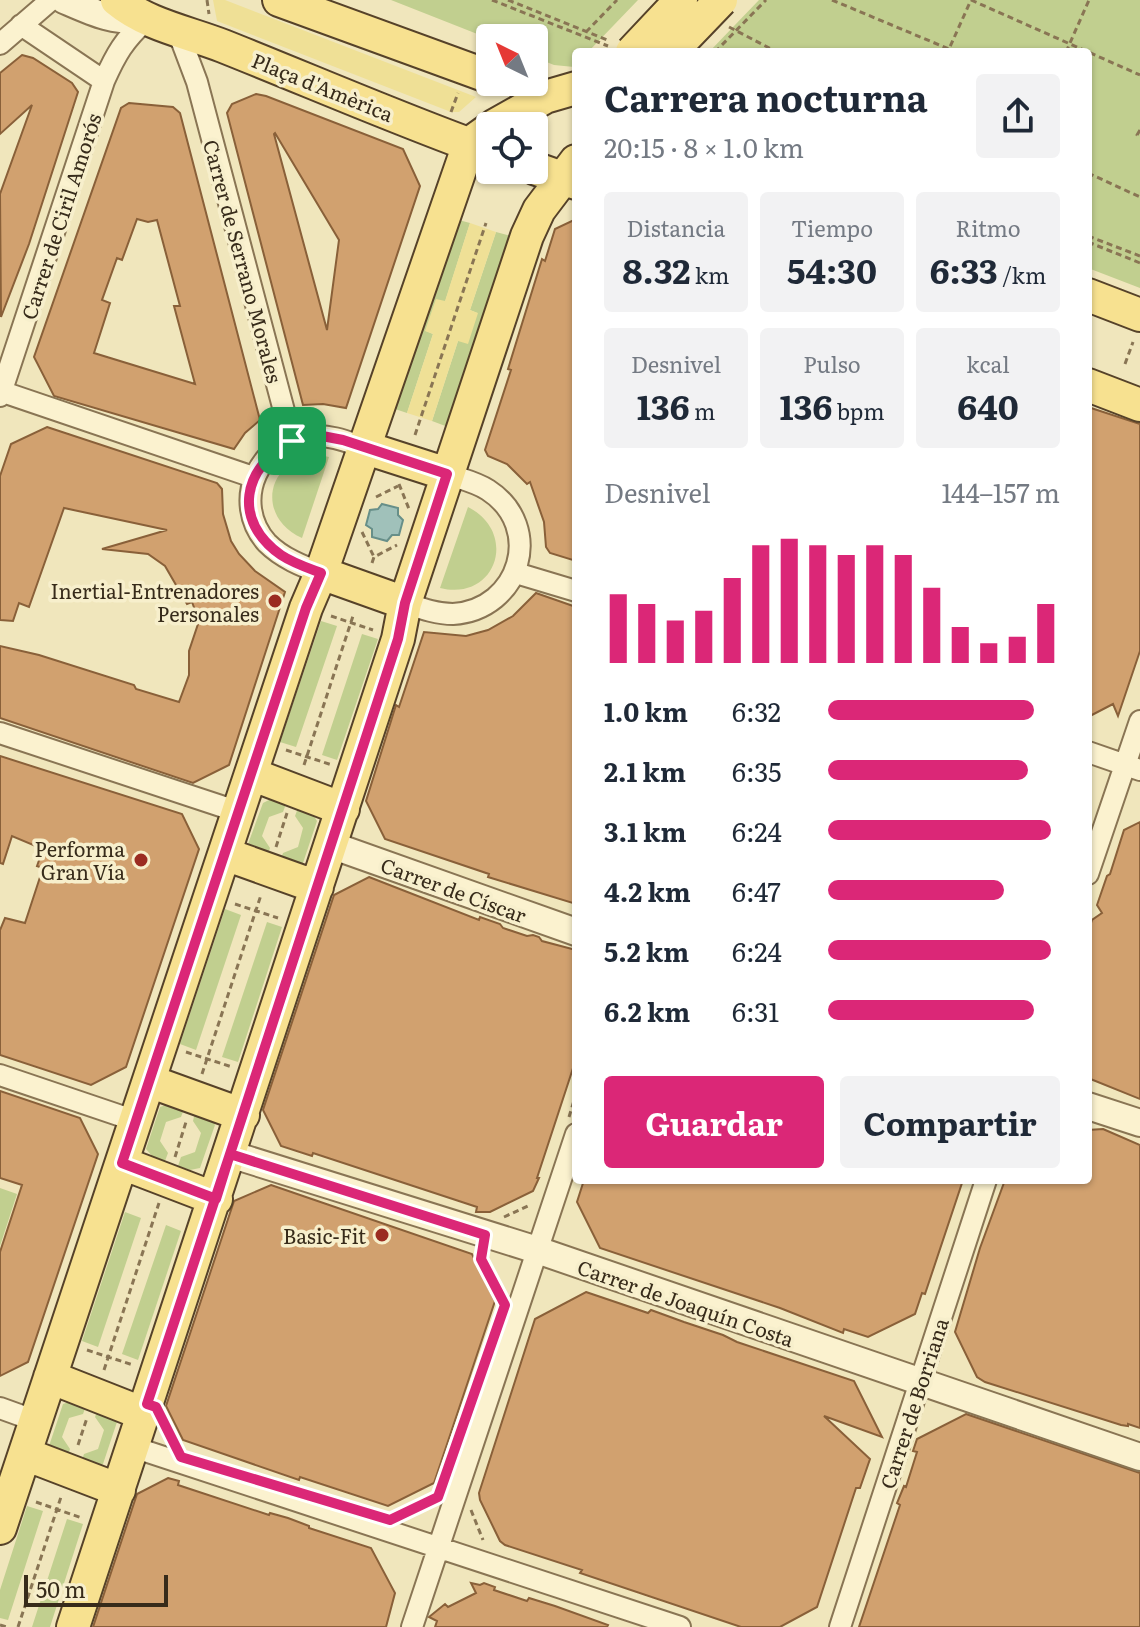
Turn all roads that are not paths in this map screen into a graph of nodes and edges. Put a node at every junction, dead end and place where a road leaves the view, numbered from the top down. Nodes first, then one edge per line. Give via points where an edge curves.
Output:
1 (51, 0) edge
2 (64, 0) edge
3 (117, 0) edge
4 (279, 0) edge
5 (681, 0) edge
6 (721, 0) edge
7 (165, 16) edge
8 (21, 25) junction
9 (0, 44) edge
10 (617, 47) edge
11 (675, 48) edge
12 (476, 72) edge
13 (104, 81) junction
14 (572, 89) edge
15 (545, 97) junction
16 (572, 104) edge
17 (523, 112) edge
18 (476, 134) edge
19 (476, 163) edge
20 (562, 172) edge
21 (1092, 298) edge
22 (1137, 328) edge
23 (1092, 387) edge
24 (1, 393) edge
25 (1140, 405) edge
26 (292, 441) junction
27 (363, 447) junction
28 (447, 474) junction
29 (253, 477) junction
30 (321, 573) junction
31 (516, 573) junction
32 (572, 590) edge
33 (405, 603) junction
34 (1140, 721) edge
35 (0, 733) edge
36 (1092, 753) edge
37 (1133, 767) edge
38 (251, 774) junction
39 (343, 809) junction
40 (239, 812) junction
41 (331, 845) junction
42 (225, 854) junction
43 (1092, 864) edge
44 (317, 887) junction
45 (572, 931) edge
46 (0, 1075) edge
47 (149, 1081) junction
48 (1092, 1107) edge
49 (243, 1115) junction
50 (136, 1121) junction
51 (1140, 1123) edge
52 (571, 1129) edge
53 (230, 1154) junction
54 (122, 1163) junction
55 (985, 1184) edge
56 (216, 1199) junction
57 (537, 1250) junction
58 (50, 1377) junction
59 (920, 1382) junction
60 (0, 1408) edge
61 (146, 1409) junction
62 (36, 1421) junction
63 (133, 1447) junction
64 (25, 1454) junction
65 (1140, 1457) edge
66 (119, 1490) junction
67 (0, 1528) edge
68 (439, 1547) junction
69 (73, 1627) edge
70 (412, 1627) edge
71 (680, 1627) edge
72 (840, 1627) edge

1 - 8 street
2 - 7 street, Plaça d'Amèrica via 107,19
3 - 7 main road, Plaça d'Amèrica via 131,12
4 - 12 main road
5 - 10 main road, bridge
6 - 11 main road, bridge
7 - 13 street via 127,37
7 - 18 main road, Plaça d'Amèrica
7 - 26 street, Carrer de Serrano Morales via 197,82
8 - 9 street
8 - 13 street
13 - 24 street, Carrer de Ciril Amorós
14 - 15 main road
15 - 16 main road
15 - 17 main road
19 - 27 main road
20 - 28 main road via 527,236
21 - 22 main road
23 - 25 main road
24 - 29 street
26 - 27 street via 317,435
26 - 29 street via 262,462
27 - 28 main road
27 - 30 main road
28 - 31 street via 489,490 512,516 520,544
28 - 33 main road
29 - 30 street via 250,515 257,529 282,555
30 - 33 main road
30 - 38 main road
31 - 32 street
31 - 33 street via 498,595 472,610 440,613
33 - 39 main road
34 - 37 street
35 - 40 street
36 - 37 street
37 - 43 street
38 - 39 main road
38 - 40 main road
39 - 41 main road
40 - 42 main road
41 - 44 main road
41 - 45 street, Carrer de Císcar
42 - 44 main road
42 - 47 main road
44 - 49 main road
46 - 50 street
47 - 49 main road
47 - 50 main road
48 - 51 street
49 - 53 main road
50 - 54 main road
52 - 57 street
53 - 56 main road
53 - 57 street, Carrer de Joaquín Costa
54 - 56 main road
54 - 58 main road
55 - 59 street, Carrer de Borriana
56 - 61 main road
57 - 59 street, Carrer de Joaquín Costa
57 - 68 street
58 - 61 main road
58 - 62 main road
59 - 65 street, Carrer de Joaquín Costa
59 - 72 street, Carrer de Borriana
60 - 62 street
61 - 63 main road
62 - 64 main road
63 - 66 main road
63 - 68 street
64 - 66 main road
64 - 67 main road
66 - 69 main road
68 - 70 street
68 - 71 street

